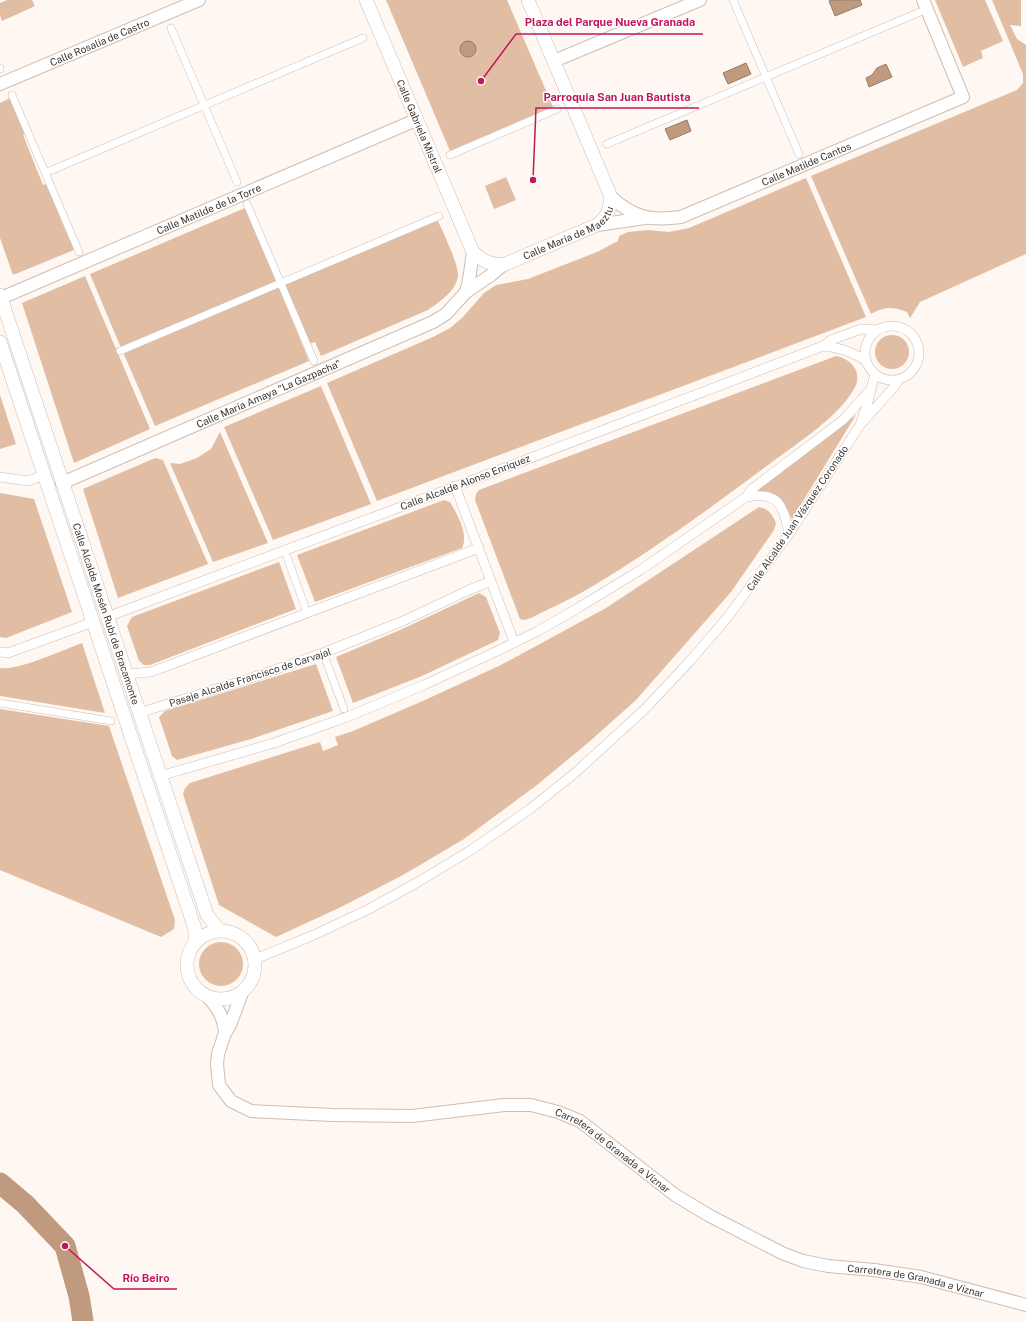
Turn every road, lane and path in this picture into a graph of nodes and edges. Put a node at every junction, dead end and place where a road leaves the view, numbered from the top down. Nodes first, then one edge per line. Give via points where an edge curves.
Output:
1 (199, 0) edge
2 (365, 0) edge
3 (528, 0) edge
4 (700, 0) edge
5 (733, 0) edge
6 (925, 4) edge
7 (171, 28) dead end
8 (363, 38) dead end
9 (554, 61) junction
10 (766, 76) junction
11 (0, 84) edge
12 (12, 95) dead end
13 (204, 105) junction
14 (557, 109) dead end
15 (416, 120) junction
16 (607, 144) dead end
17 (799, 154) dead end
18 (450, 155) dead end
19 (45, 172) junction
20 (237, 182) dead end
21 (611, 197) junction
22 (247, 204) dead end
23 (439, 216) dead end
24 (646, 217) junction
25 (597, 225) junction
26 (78, 252) dead end
27 (473, 252) junction
28 (503, 264) junction
29 (280, 283) junction
30 (466, 292) junction
31 (1, 296) edge
32 (877, 330) junction
33 (0, 342) edge
34 (823, 346) junction
35 (120, 351) dead end
36 (314, 361) dead end
37 (866, 361) junction
38 (876, 375) junction
39 (899, 379) junction
40 (870, 390) junction
41 (860, 426) junction
42 (44, 475) junction
43 (0, 477) edge
44 (62, 483) junction
45 (455, 486) junction
46 (746, 497) junction
47 (789, 534) junction
48 (479, 548) junction
49 (287, 557) dead end
50 (491, 581) junction
51 (305, 607) dead end
52 (107, 617) junction
53 (93, 622) junction
54 (514, 642) junction
55 (0, 652) edge
56 (325, 658) dead end
57 (127, 674) junction
58 (0, 703) edge
59 (344, 710) dead end
60 (139, 712) junction
61 (111, 721) dead end
62 (160, 776) junction
63 (219, 930) junction
64 (195, 942) junction
65 (255, 959) junction
66 (242, 993) junction
67 (208, 997) junction
68 (225, 1033) junction
69 (1026, 1305) edge

1 - 11 street, Calle Rosalía de Castro
2 - 15 main road, Calle Gabriela Mistral
3 - 9 main road, Calle María de Maeztu
4 - 9 street
5 - 10 street
6 - 10 street
6 - 24 street, Calle Matilde Cantos via 963,97 681,217
7 - 13 street
8 - 13 street
9 - 21 main road, Calle María de Maeztu
10 - 16 street
10 - 17 street
12 - 19 street
13 - 19 street
13 - 20 street
14 - 18 street
15 - 27 main road, Calle Gabriela Mistral
15 - 31 street, Calle Matilde de la Torre
19 - 26 street
21 - 24 street, Calle Matilde Cantos via 621,206
21 - 25 main road, Calle María de Maeztu via 610,209
22 - 29 street
23 - 29 street
24 - 25 street, Calle Matilde Cantos
25 - 28 main road, Calle María de Maeztu
27 - 28 main road via 482,261
27 - 30 street, Calle María Amaya "La Gazpacha"
28 - 30 street, Calle María Amaya "La Gazpacha"
29 - 35 street
29 - 36 street
30 - 44 street, Calle María Amaya "La Gazpacha" via 453,308 433,322
31 - 44 main road, Calle Alcalde Mosén Rubí de Bracamonte
32 - 34 street, Calle Alcalde Alonso Enríquez via 861,329
32 - 37 street via 867,341
32 - 39 street via 886,326 898,326 909,332 916,342 918,358 914,367 911,372
33 - 42 main road, Calle Alcalde Mosén Rubí de Bracamonte
34 - 37 street, Calle Alcalde Alonso Enríquez via 840,348
34 - 45 street, Calle Alcalde Alonso Enríquez
37 - 38 street
38 - 39 street via 889,380
38 - 40 street, Calle Alcalde Juan Vázquez Coronado
39 - 41 street, Calle Alcalde Juan Vázquez Coronado
40 - 41 street, Calle Alcalde Juan Vázquez Coronado
40 - 46 street via 843,420 752,489
41 - 47 street, Calle Alcalde Juan Vázquez Coronado
42 - 43 street via 28,481
42 - 53 main road, Calle Alcalde Mosén Rubí de Bracamonte
44 - 52 main road, Calle Alcalde Mosén Rubí de Bracamonte
45 - 48 street
45 - 52 street, Calle Alcalde Alonso Enríquez
46 - 47 street via 757,495 778,502 783,509
46 - 54 street via 642,569 538,631
47 - 65 street, Calle Alcalde Juan Vázquez Coronado via 727,618 690,661 645,709 576,773 471,850 418,882 314,935
48 - 50 street
48 - 57 street via 151,672
49 - 51 street
50 - 54 street
50 - 60 street, Pasaje Alcalde Francisco de Carvajal via 403,621 323,653
52 - 57 main road, Calle Alcalde Mosén Rubí de Bracamonte
53 - 55 street via 8,653
53 - 64 main road, Calle Alcalde Mosén Rubí de Bracamonte via 195,929
54 - 62 street via 426,684 347,717 274,743
56 - 59 street
57 - 60 main road, Calle Alcalde Mosén Rubí de Bracamonte
58 - 61 street
60 - 62 main road, Calle Alcalde Mosén Rubí de Bracamonte
62 - 63 main road, Calle Alcalde Mosén Rubí de Bracamonte via 207,915
63 - 64 main road via 203,935
63 - 65 main road via 243,938 250,945
64 - 67 main road via 190,949 187,971 200,992
65 - 66 main road via 254,976
66 - 67 main road via 228,999
66 - 68 street, Carretera de Granada a Víznar
67 - 68 street via 220,1011
68 - 69 street, Carretera de Granada a Víznar via 218,1054 219,1084 231,1101 251,1111 412,1116 504,1105 531,1105 580,1121 675,1195 782,1253 828,1266 921,1277

